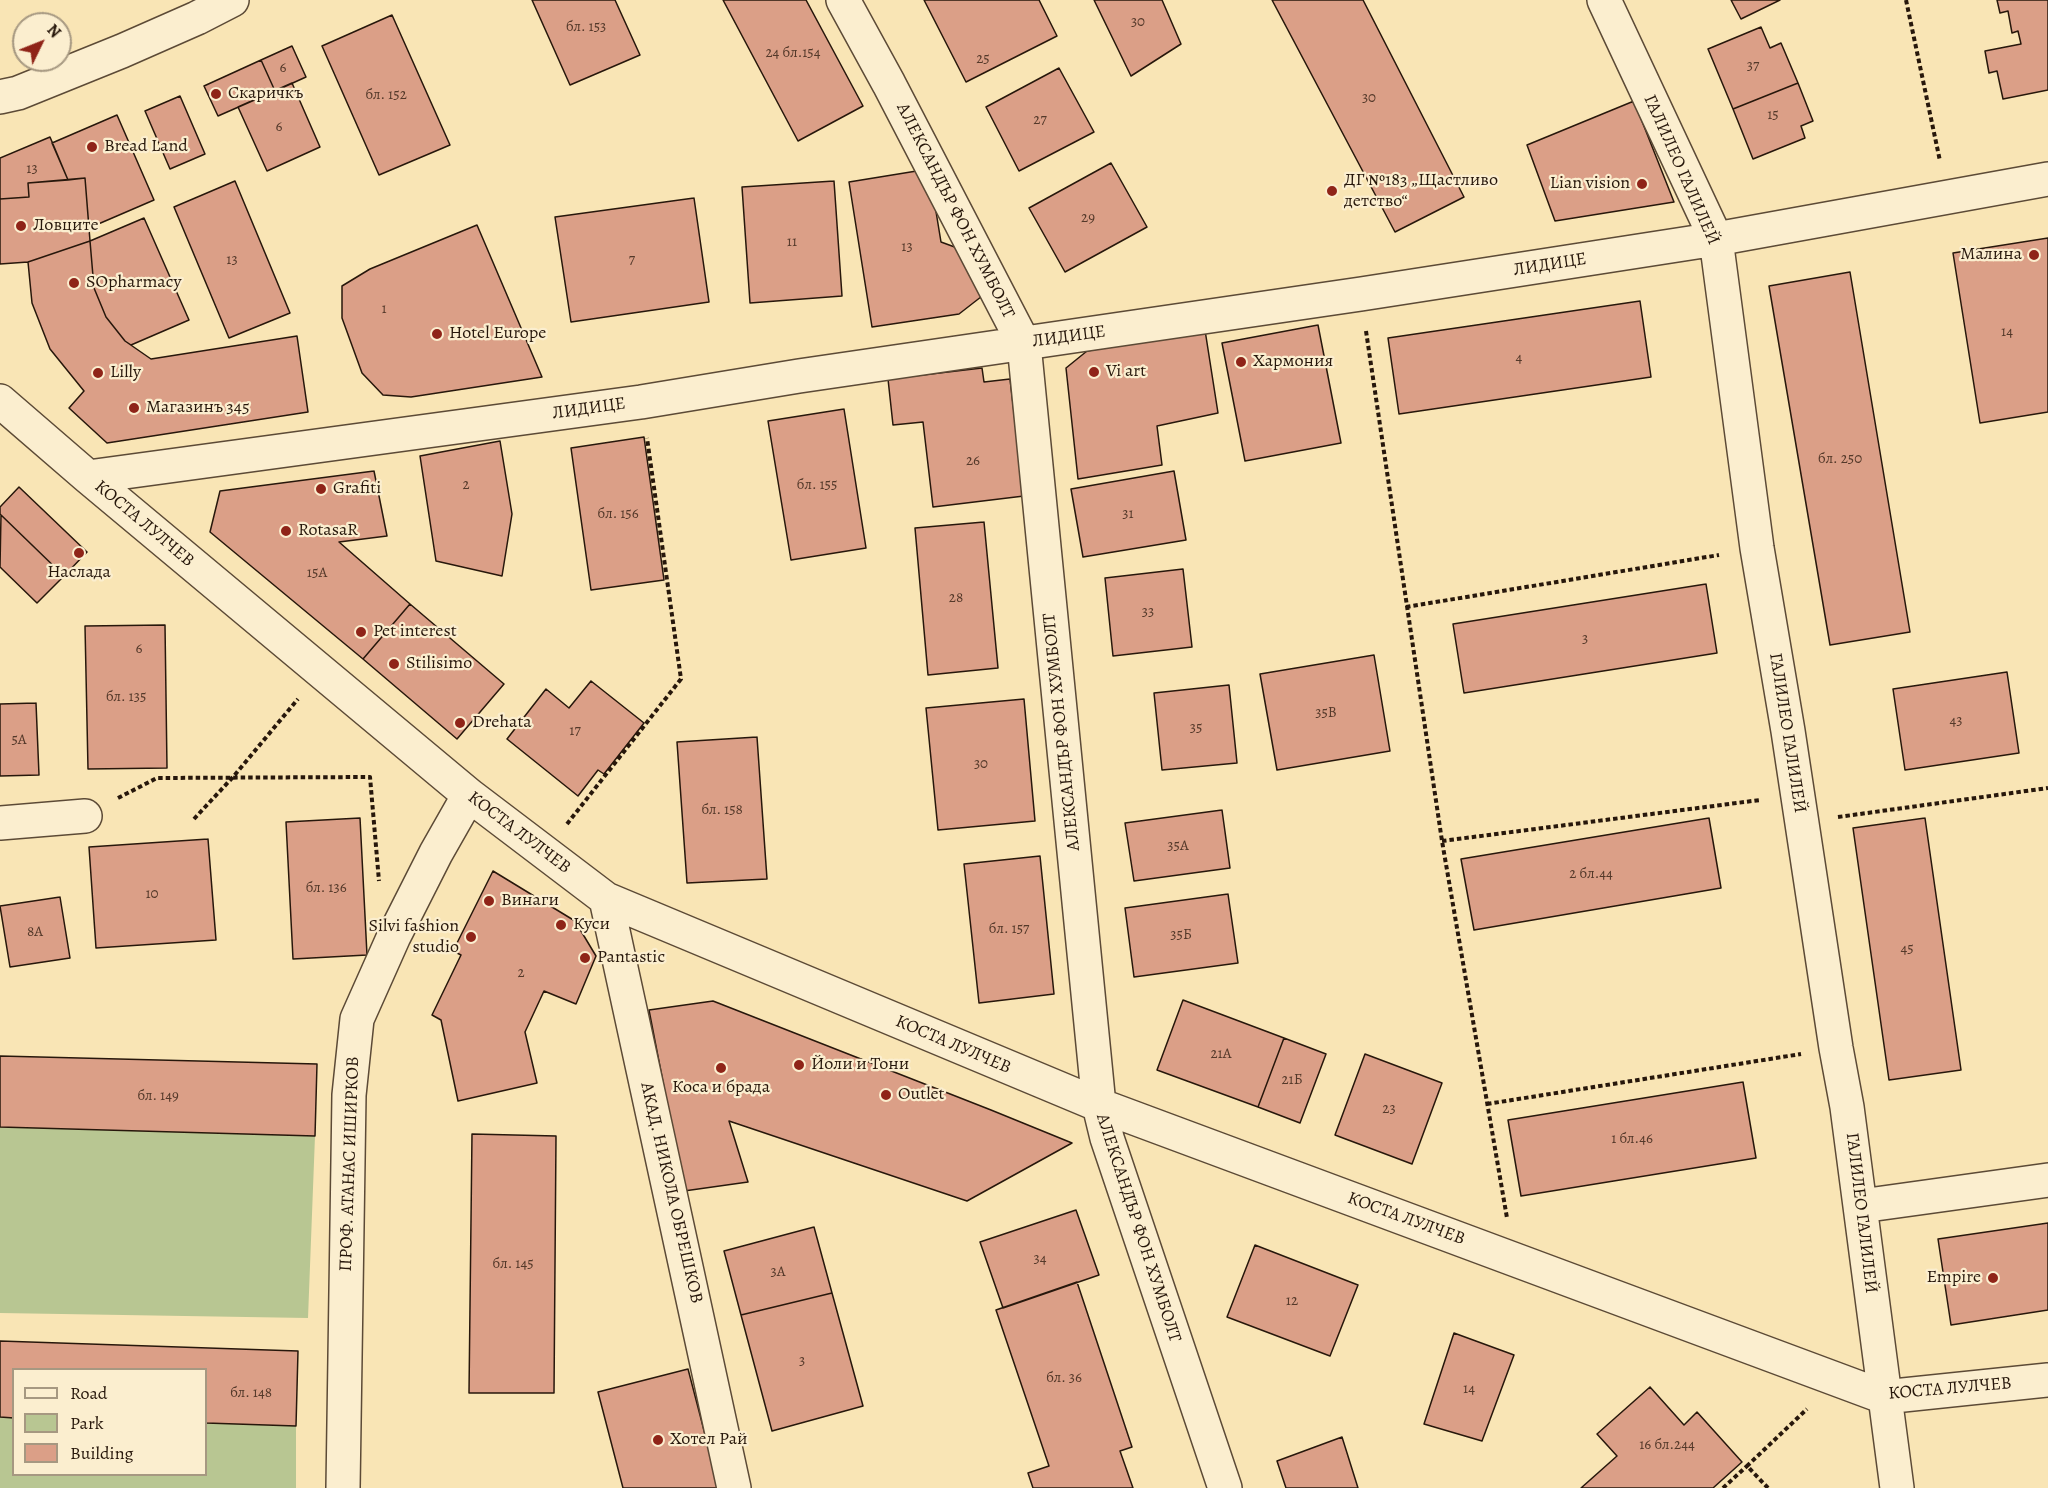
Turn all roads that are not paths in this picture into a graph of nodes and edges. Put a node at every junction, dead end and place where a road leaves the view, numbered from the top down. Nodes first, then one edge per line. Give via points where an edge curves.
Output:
1 (232, 0) edge
2 (843, 0) edge
3 (1604, 0) edge
4 (0, 97) edge
5 (2048, 179) edge
6 (1716, 239) junction
7 (1024, 344) junction
8 (0, 401) edge
9 (88, 477) junction
10 (469, 795) junction
11 (86, 816) road end
12 (0, 823) edge
13 (606, 899) junction
14 (1099, 1105) junction
15 (2048, 1180) edge
16 (1861, 1206) junction
17 (2048, 1380) edge
18 (1884, 1397) junction
19 (343, 1488) edge
20 (734, 1488) edge
21 (1225, 1488) edge
22 (1897, 1488) edge

1 - 4 street via 122,51
2 - 7 street, АЛЕКСАНДЪР ФОН ХУМБОЛТ
3 - 6 street, ГАЛИЛЕО ГАЛИЛЕЙ
5 - 6 street, ЛИДИЦЕ
6 - 7 street, ЛИДИЦЕ
6 - 16 street, ГАЛИЛЕО ГАЛИЛЕЙ via 1742,448
7 - 9 street, ЛИДИЦЕ via 641,402
7 - 14 street, АЛЕКСАНДЪР ФОН ХУМБОЛТ
8 - 9 street, КОСТА ЛУЛЧЕВ
9 - 10 street, КОСТА ЛУЛЧЕВ
10 - 13 street, КОСТА ЛУЛЧЕВ
10 - 19 street, ПРОФ. АТАНАС ИШИРКОВ via 394,936 357,1019 349,1095
11 - 12 street
13 - 14 street, КОСТА ЛУЛЧЕВ
13 - 20 street, АКАД. НИКОЛА ОБРЕШКОВ
14 - 18 street, КОСТА ЛУЛЧЕВ
14 - 21 street, АЛЕКСАНДЪР ФОН ХУМБОЛТ
15 - 16 street
16 - 18 street, ГАЛИЛЕО ГАЛИЛЕЙ
17 - 18 street, КОСТА ЛУЛЧЕВ
18 - 22 street, ГАЛИЛЕО ГАЛИЛЕЙ

